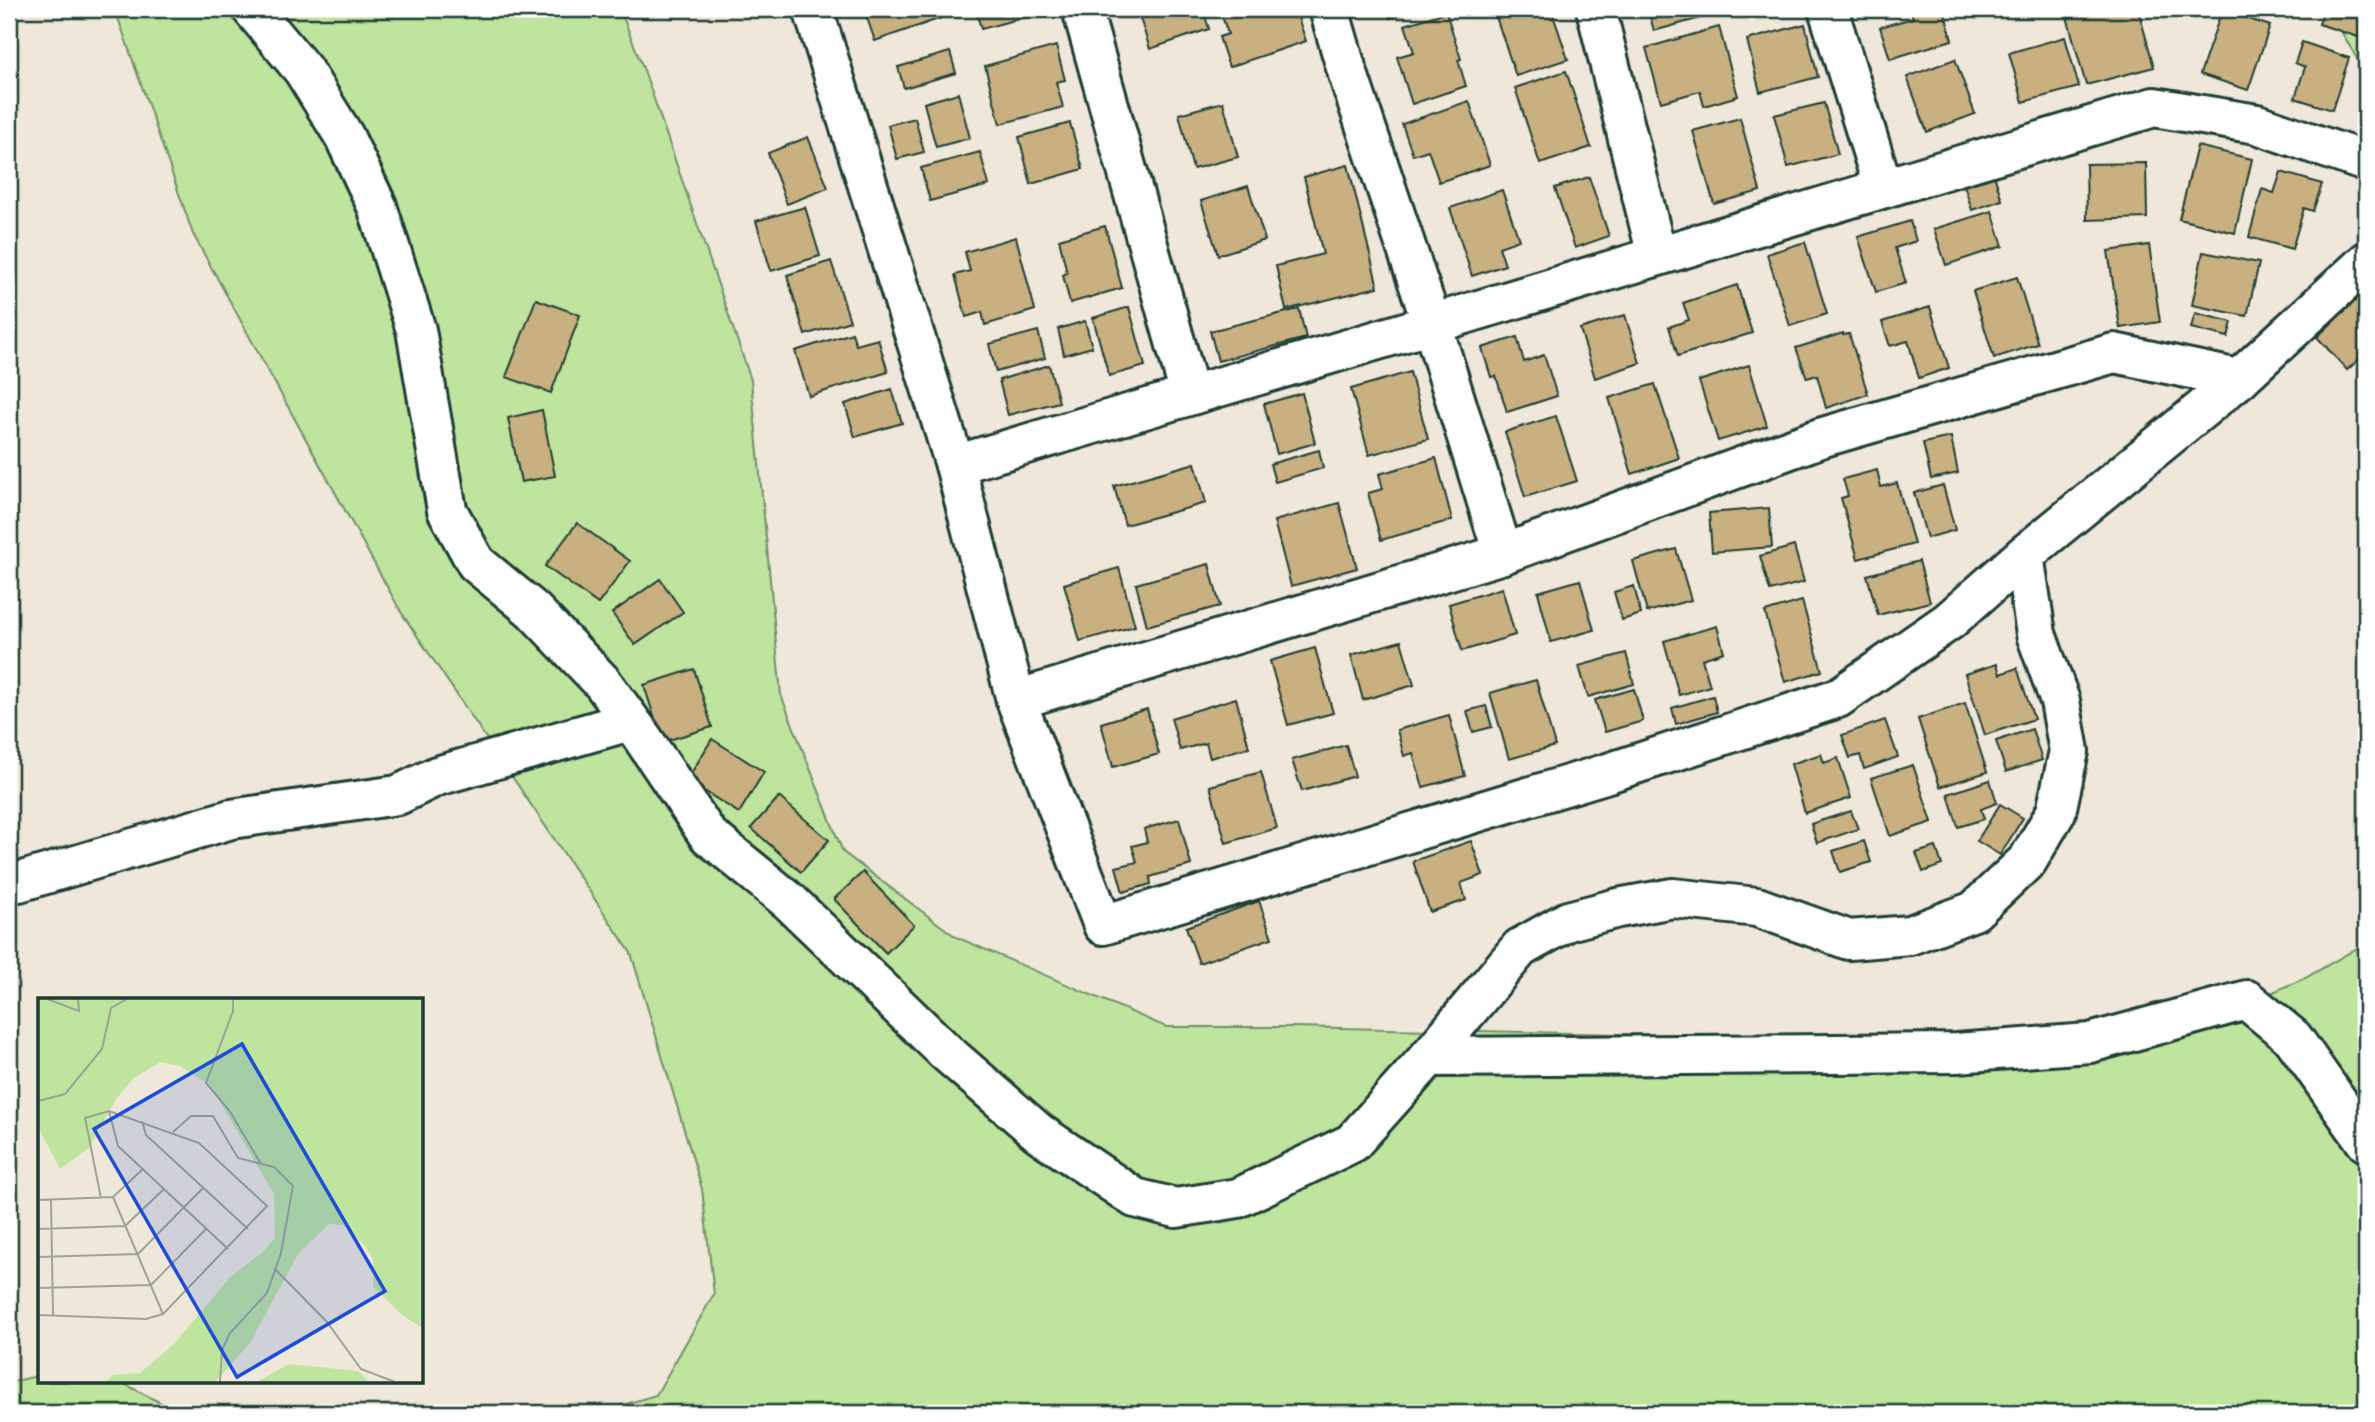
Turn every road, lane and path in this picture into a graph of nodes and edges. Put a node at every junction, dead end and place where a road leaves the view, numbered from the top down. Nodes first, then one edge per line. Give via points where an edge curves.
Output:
1 (252, 9) edge
2 (813, 9) edge
3 (1082, 9) edge
4 (1329, 9) edge
5 (1596, 9) edge
6 (1828, 9) edge
7 (2366, 162) edge
8 (1883, 187) junction
9 (1657, 256) junction
10 (2366, 262) edge
11 (1432, 324) junction
12 (2239, 379) junction
13 (1190, 395) junction
14 (955, 465) junction
15 (1503, 554) junction
16 (2024, 555) junction
17 (1016, 700) junction
18 (630, 721) junction
19 (9, 882) edge
20 (1429, 1057) junction
21 (2366, 1142) edge

1 - 18 street via 303,70 344,136 377,206 416,330 447,510 476,563 533,610 602,682
2 - 14 street
3 - 13 street
4 - 11 street
5 - 9 street
6 - 8 street
7 - 8 street via 2257,124 2154,107
8 - 9 street
9 - 11 street
10 - 12 street
11 - 13 street
11 - 15 street
12 - 15 street via 2114,353 1820,438
12 - 16 street
13 - 14 street
14 - 17 street
15 - 17 street
16 - 17 street via 1949,621 1838,698 1608,773 1103,925
16 - 20 street via 2036,634 2060,701 2069,751 2056,812 2028,860 1973,911 1910,935 1849,940 1757,907 1674,898 1568,921 1520,948
18 - 19 street via 437,776 398,795 231,819
18 - 20 street via 708,835 789,901 947,1053 1039,1133 1136,1198 1177,1208 1238,1198 1352,1143
20 - 21 street via 1956,1054 2090,1043 2246,1000 2293,1038

